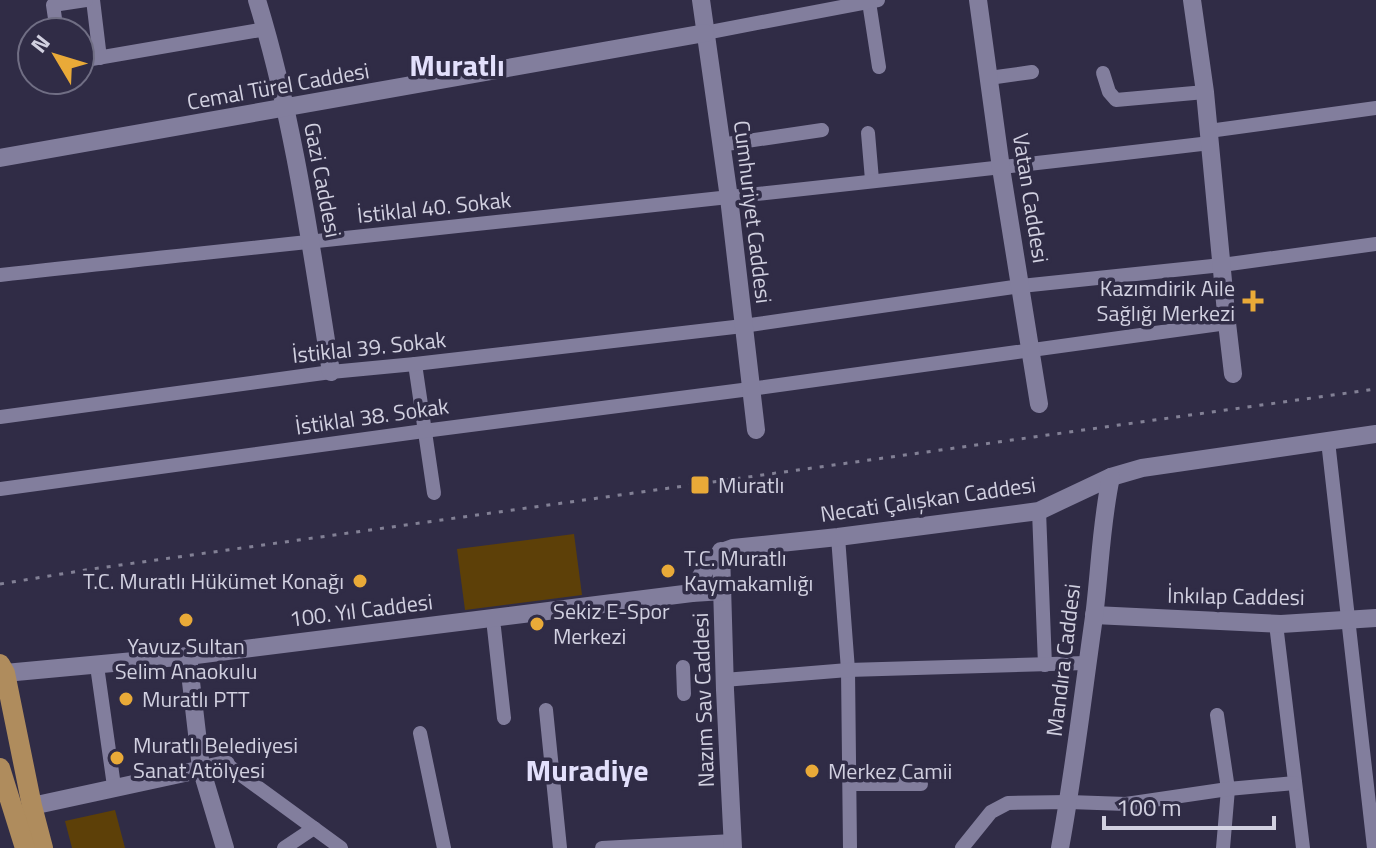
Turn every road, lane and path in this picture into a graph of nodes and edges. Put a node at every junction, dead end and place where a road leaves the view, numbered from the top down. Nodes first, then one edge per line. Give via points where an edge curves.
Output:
1 (86, 0) edge
2 (93, 0) edge
3 (257, 0) edge
4 (701, 0) edge
5 (978, 0) edge
6 (1192, 0) edge
7 (874, 1) edge
8 (55, 16) edge
9 (266, 29) junction
10 (705, 33) junction
11 (100, 58) junction
12 (96, 59) edge
13 (879, 67) dead end
14 (1032, 72) dead end
15 (1103, 73) dead end
16 (989, 78) junction
17 (1205, 92) junction
18 (1376, 108) edge
19 (285, 109) junction
20 (822, 130) dead end
21 (868, 133) dead end
22 (1210, 137) junction
23 (720, 145) junction
24 (0, 158) edge
25 (1001, 168) junction
26 (872, 180) junction
27 (729, 198) junction
28 (310, 241) junction
29 (1376, 244) edge
30 (1222, 265) junction
31 (0, 275) edge
32 (1021, 286) junction
33 (1227, 323) junction
34 (743, 326) junction
35 (1031, 349) junction
36 (415, 364) junction
37 (331, 372) junction
38 (1233, 374) dead end
39 (750, 389) junction
40 (1039, 404) dead end
41 (0, 417) edge
42 (756, 430) dead end
43 (424, 431) junction
44 (1376, 434) edge
45 (1328, 441) junction
46 (1111, 477) junction
47 (0, 489) edge
48 (434, 493) dead end
49 (1039, 511) junction
50 (838, 537) junction
51 (727, 550) junction
52 (723, 591) junction
53 (692, 593) junction
54 (1094, 615) junction
55 (1376, 618) edge
56 (1349, 620) junction
57 (1276, 624) junction
58 (494, 628) dead end
59 (188, 656) junction
60 (1086, 663) junction
61 (1045, 665) junction
62 (97, 666) junction
63 (683, 667) dead end
64 (848, 670) junction
65 (3, 678) edge
66 (724, 680) junction
67 (684, 694) dead end
68 (546, 710) dead end
69 (1217, 715) dead end
70 (504, 718) dead end
71 (420, 733) dead end
72 (226, 764) joint
73 (0, 768) edge
74 (201, 768) junction
75 (1295, 783) junction
76 (850, 784) junction
77 (921, 784) dead end
78 (114, 786) junction
79 (1228, 789) junction
80 (1069, 802) junction
81 (32, 806) junction
82 (314, 828) junction
83 (733, 844) edge
84 (25, 848) edge
85 (43, 848) edge
86 (225, 848) edge
87 (284, 848) edge
88 (341, 848) edge
89 (444, 848) edge
90 (560, 848) edge
91 (602, 848) edge
92 (850, 848) edge
93 (962, 848) edge
94 (1060, 848) edge
95 (1223, 848) edge
96 (1303, 848) edge
97 (1374, 848) edge

1 - 8 street via 53,5
2 - 11 street
3 - 9 street, Gazi Caddesi
4 - 10 street, Cumhuriyet Caddesi
5 - 16 street, Vatan Caddesi
6 - 17 street
7 - 10 street
7 - 13 street
9 - 11 street
9 - 19 street, Gazi Caddesi
10 - 19 street, Cemal Türel Caddesi
10 - 23 street, Cumhuriyet Caddesi
11 - 12 street
14 - 16 street
15 - 17 street via 1116,100
16 - 25 street, Vatan Caddesi
17 - 22 street
18 - 22 street, İstiklal 40. Sokak
19 - 24 street, Cemal Türel Caddesi
19 - 28 street, Gazi Caddesi
20 - 23 street
21 - 26 street
22 - 25 street, İstiklal 40. Sokak
22 - 30 street
23 - 27 street, Cumhuriyet Caddesi
25 - 26 street, İstiklal 40. Sokak
25 - 32 street, Vatan Caddesi
26 - 27 street, İstiklal 40. Sokak
27 - 28 street, İstiklal 40. Sokak
27 - 34 street, Cumhuriyet Caddesi
28 - 31 street, İstiklal 40. Sokak
28 - 37 street, Gazi Caddesi
29 - 30 street, İstiklal 39. Sokak
30 - 32 street, İstiklal 39. Sokak
30 - 33 street
32 - 34 street, İstiklal 39. Sokak
32 - 35 street, Vatan Caddesi
33 - 35 street, İstiklal 38. Sokak
33 - 38 street
34 - 36 street, İstiklal 39. Sokak
34 - 39 street, Cumhuriyet Caddesi
35 - 39 street, İstiklal 38. Sokak
35 - 40 street, Vatan Caddesi
36 - 37 street, İstiklal 39. Sokak
36 - 43 street
37 - 41 street, İstiklal 39. Sokak
39 - 42 street, Cumhuriyet Caddesi
39 - 43 street, İstiklal 38. Sokak
43 - 47 street, İstiklal 38. Sokak
43 - 48 street
44 - 45 street, Necati Çalışkan Caddesi
45 - 46 street, Necati Çalışkan Caddesi
45 - 56 street
46 - 49 street, Necati Çalışkan Caddesi
46 - 54 street, Mandıra Caddesi
49 - 50 street, Necati Çalışkan Caddesi
49 - 61 street
50 - 51 street, Necati Çalışkan Caddesi
50 - 64 street
51 - 52 street, Nazım Sav Caddesi
51 - 53 street via 703,571
52 - 53 street, 100. Yıl Caddesi
52 - 66 street, Nazım Sav Caddesi
53 - 59 street, 100. Yıl Caddesi
54 - 57 street, İnkılap Caddesi
54 - 60 street, Mandıra Caddesi
55 - 56 street, İnkılap Caddesi
56 - 57 street, İnkılap Caddesi
56 - 97 street
57 - 75 street
58 - 70 street
59 - 62 street, 100. Yıl Caddesi
59 - 74 street
60 - 61 street
60 - 80 street, Mandıra Caddesi
61 - 64 street
62 - 65 street, 100. Yıl Caddesi
62 - 78 street
63 - 67 street
64 - 66 street
64 - 76 street
65 - 81 main road
66 - 83 street, Nazım Sav Caddesi
68 - 90 street
69 - 79 street
71 - 89 street
72 - 74 street
72 - 82 street
73 - 84 main road
74 - 78 street
74 - 86 street
75 - 79 street
75 - 96 street
76 - 77 street
76 - 92 street
78 - 81 street
79 - 80 street via 1126,804
79 - 95 street
80 - 93 street via 1008,803 991,812
80 - 94 street, Mandıra Caddesi
81 - 85 main road
82 - 87 street
82 - 88 street
83 - 91 street

